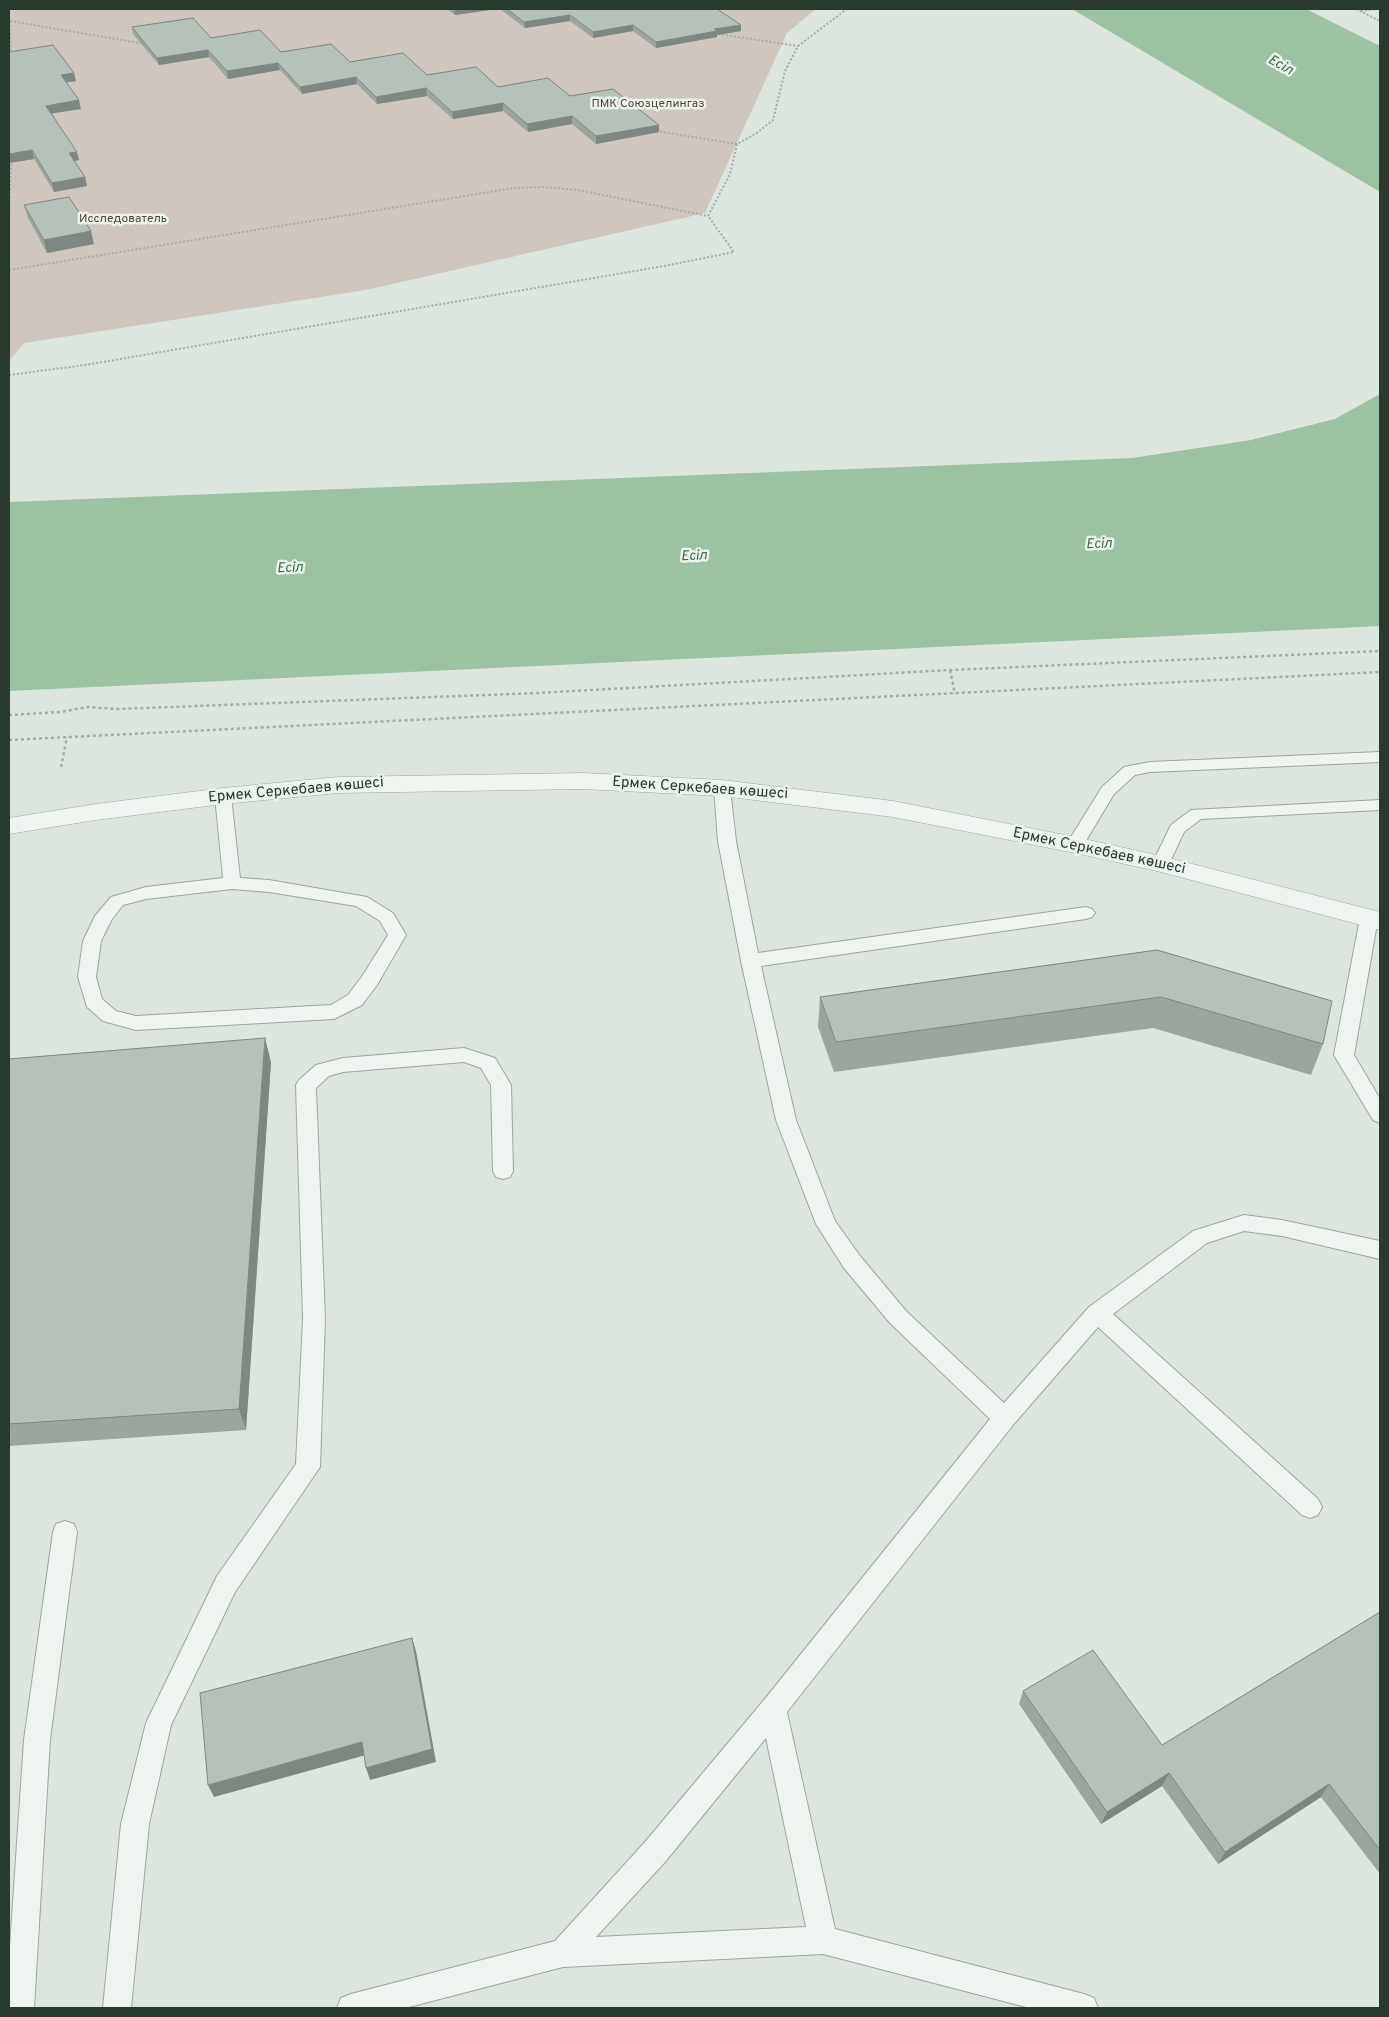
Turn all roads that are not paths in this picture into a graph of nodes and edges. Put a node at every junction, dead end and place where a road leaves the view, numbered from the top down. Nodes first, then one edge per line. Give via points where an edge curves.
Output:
1 (1380, 757) edge
2 (722, 788) junction
3 (223, 796) junction
4 (1380, 805) edge
5 (9, 826) edge
6 (1075, 845) junction
7 (1161, 864) junction
8 (232, 883) junction
9 (1086, 913) dead end
10 (1374, 920) edge
11 (750, 961) junction
12 (1380, 1115) edge
13 (503, 1170) dead end
14 (1380, 1250) edge
15 (1097, 1312) junction
16 (1005, 1418) junction
17 (1310, 1507) dead end
18 (65, 1532) dead end
19 (773, 1709) junction
20 (823, 1940) junction
21 (563, 1952) junction
22 (20, 2008) edge
23 (117, 2008) edge
24 (351, 2008) edge
25 (1084, 2008) edge

1 - 6 lane via 1130,771 1108,791
2 - 3 street, Ермек Серкебаев көшесі via 583,782 463,782 338,785
2 - 6 street, Ермек Серкебаев көшесі via 893,809
2 - 11 lane via 736,900
3 - 5 street, Ермек Серкебаев көшесі
3 - 8 lane
4 - 7 lane via 1197,814 1177,829
6 - 7 street, Ермек Серкебаев көшесі
7 - 10 street, Ермек Серкебаев көшесі
8 - 8 lane via 361,901 387,917 397,935 355,1000 334,1012 136,1023 110,1016 94,1002 87,977 92,941 104,916 117,901 146,892
9 - 11 lane
10 - 12 lane via 1344,1055
11 - 16 lane via 786,1120 826,1224 852,1262 898,1317
13 - 23 lane via 501,1085 488,1063 464,1056 343,1065 323,1070 306,1085 314,1319 308,1467 226,1584 159,1723 135,1824
14 - 15 lane via 1244,1223 1200,1238
15 - 16 lane
15 - 17 lane
16 - 19 lane
18 - 22 lane via 37,1740
19 - 20 lane
19 - 21 lane via 655,1852
20 - 21 lane
20 - 25 lane
21 - 24 lane

